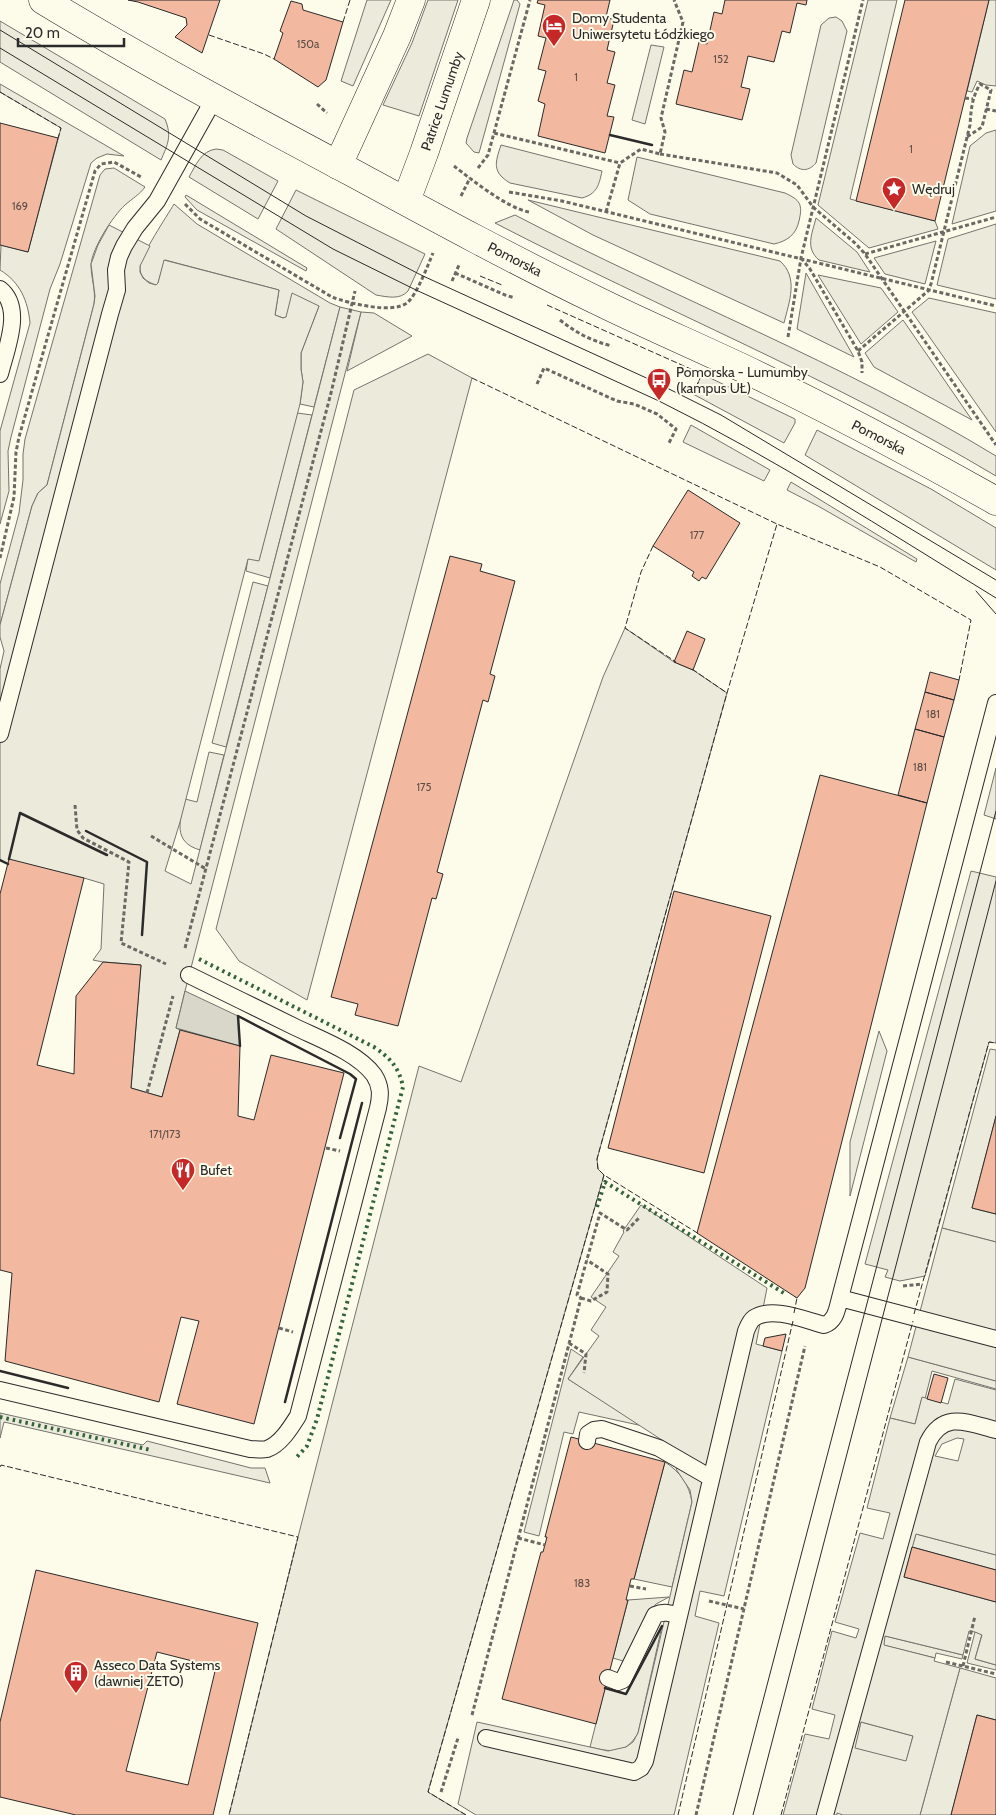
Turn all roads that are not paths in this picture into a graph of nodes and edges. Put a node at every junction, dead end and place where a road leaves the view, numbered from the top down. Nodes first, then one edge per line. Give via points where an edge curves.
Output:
1 (43, 0) edge
2 (411, 0) edge
3 (476, 0) edge
4 (214, 99) junction
5 (338, 165) junction
6 (406, 202) junction
7 (0, 289) edge
8 (0, 374) edge
9 (996, 501) edge
10 (996, 703) edge
11 (0, 734) edge
12 (184, 973) road end
13 (840, 1298) junction
14 (996, 1339) edge
15 (0, 1390) edge
16 (996, 1430) edge
17 (587, 1441) dead end
18 (711, 1478) junction
19 (679, 1616) junction
20 (608, 1678) dead end
21 (486, 1738) road end
22 (824, 1815) edge

1 - 4 street, Pomorska
2 - 5 street
3 - 6 street, Patrice Lumumby
4 - 5 street, Pomorska
4 - 11 lane via 156,201 135,228 119,257 117,290
5 - 6 street, Pomorska
6 - 9 street, Pomorska via 600,302 756,374
7 - 8 lane via 10,302 12,320
10 - 13 lane
12 - 15 lane via 333,1045 365,1066 379,1083 378,1108 298,1416 276,1442 267,1448 250,1449
13 - 14 lane
13 - 18 lane via 830,1323 776,1313 753,1318 746,1331
16 - 22 lane via 950,1421 933,1432 928,1442
17 - 18 lane via 588,1434 602,1429 659,1448
18 - 19 lane
19 - 20 lane via 667,1612 656,1615 623,1680 618,1682
19 - 21 lane via 642,1768 634,1772

